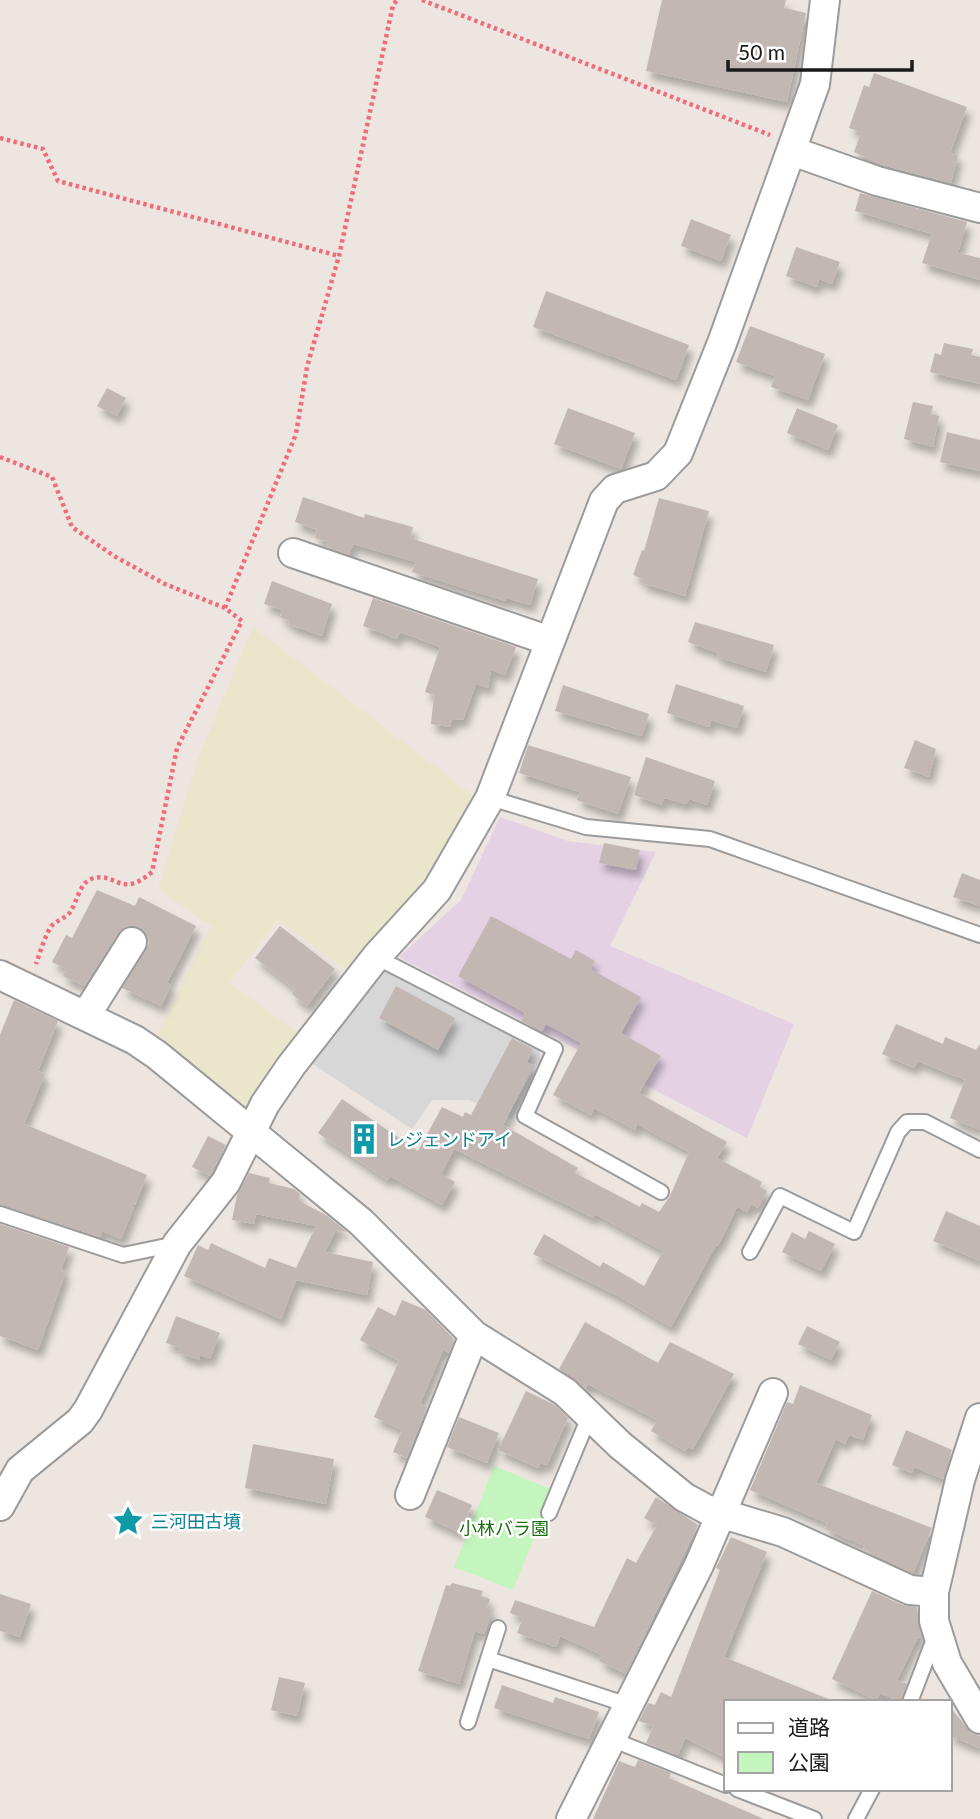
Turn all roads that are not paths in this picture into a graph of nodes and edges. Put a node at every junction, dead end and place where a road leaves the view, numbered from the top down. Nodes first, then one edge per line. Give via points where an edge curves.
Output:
1 (825, 0) edge
2 (792, 150) junction
3 (980, 208) edge
4 (293, 553) dead end
5 (550, 641) junction
6 (490, 798) junction
7 (980, 935) edge
8 (132, 942) dead end
9 (376, 957) junction
10 (0, 975) edge
11 (86, 1014) junction
12 (253, 1132) junction
13 (980, 1150) edge
14 (662, 1192) dead end
15 (0, 1214) edge
16 (177, 1244) junction
17 (750, 1252) dead end
18 (474, 1335) junction
19 (773, 1393) dead end
20 (589, 1417) junction
21 (978, 1432) edge
22 (410, 1495) dead end
23 (0, 1506) edge
24 (549, 1513) dead end
25 (722, 1515) junction
26 (934, 1591) junction
27 (498, 1628) dead end
28 (937, 1633) junction
29 (488, 1659) junction
30 (911, 1700) edge
31 (628, 1706) junction
32 (980, 1719) edge
33 (468, 1722) dead end
34 (611, 1739) junction
35 (724, 1784) edge
36 (742, 1791) edge
37 (871, 1791) edge
38 (571, 1819) edge
39 (814, 1819) edge
40 (856, 1819) edge

1 - 2 street via 815,84
2 - 3 street via 877,181
2 - 5 street via 678,453 656,476 615,489 604,500
4 - 5 street
5 - 6 street
6 - 7 lane via 586,827 710,839
6 - 9 street via 437,890
8 - 11 street
9 - 12 street via 291,1066 265,1104
9 - 14 lane via 555,1049 525,1116
10 - 11 street
11 - 12 street via 135,1040
12 - 16 street via 226,1182
12 - 18 street via 361,1222
13 - 17 lane via 925,1122 907,1122 898,1132 854,1232 780,1196
15 - 16 lane via 123,1255
16 - 23 street via 80,1421 20,1470
18 - 20 street via 565,1392
18 - 22 street
19 - 25 street
20 - 24 lane
20 - 25 street via 684,1497
21 - 26 street
25 - 26 street via 783,1532 910,1590
25 - 31 street
26 - 28 street
27 - 29 lane
28 - 30 lane
28 - 32 street via 947,1663
29 - 31 lane
29 - 33 lane
31 - 34 street
34 - 35 lane
34 - 38 street
36 - 39 lane
37 - 40 lane

